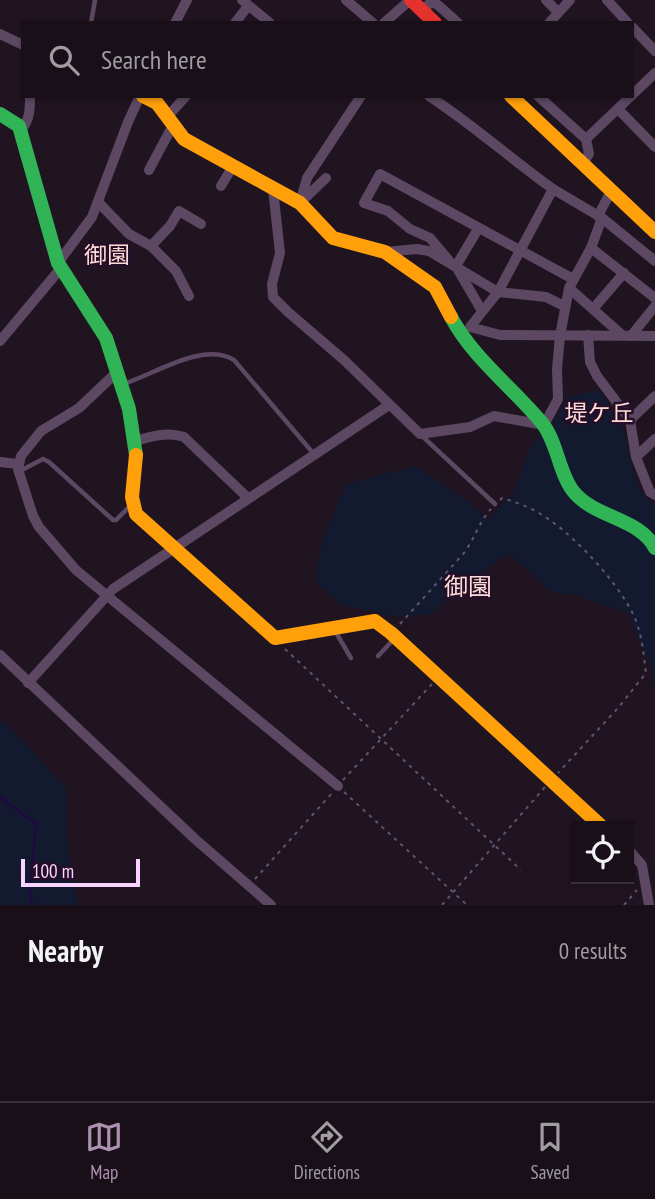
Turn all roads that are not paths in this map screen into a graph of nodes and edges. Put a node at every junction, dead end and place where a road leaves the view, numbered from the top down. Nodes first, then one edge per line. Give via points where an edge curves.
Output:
1 (94, 0) edge
2 (187, 0) edge
3 (346, 0) edge
4 (411, 0) edge
5 (546, 0) edge
6 (570, 0) edge
7 (607, 0) edge
8 (245, 3) edge
9 (422, 11) junction
10 (558, 12) junction
11 (91, 21) edge
12 (176, 21) edge
13 (236, 21) edge
14 (268, 21) edge
15 (371, 21) edge
16 (386, 21) edge
17 (433, 21) edge
18 (456, 21) edge
19 (551, 21) edge
20 (626, 21) edge
21 (634, 29) edge
22 (0, 34) edge
23 (21, 44) edge
24 (655, 51) edge
25 (655, 73) edge
26 (634, 92) edge
27 (30, 98) edge
28 (141, 98) edge
29 (146, 98) edge
30 (186, 98) edge
31 (357, 98) edge
32 (432, 98) edge
33 (513, 98) edge
34 (540, 98) edge
35 (628, 98) edge
36 (618, 109) junction
37 (0, 114) edge
38 (171, 120) junction
39 (21, 130) junction
40 (586, 139) junction
41 (655, 147) edge
42 (582, 164) junction
43 (233, 166) junction
44 (149, 170) dead end
45 (326, 178) dead end
46 (220, 186) dead end
47 (553, 189) junction
48 (273, 190) junction
49 (611, 191) junction
50 (99, 203) junction
51 (300, 203) junction
52 (600, 217) junction
53 (201, 224) dead end
54 (478, 229) junction
55 (655, 233) edge
56 (151, 246) junction
57 (591, 248) junction
58 (520, 251) junction
59 (384, 252) junction
60 (655, 261) edge
61 (454, 265) junction
62 (60, 266) junction
63 (624, 274) junction
64 (571, 284) junction
65 (498, 292) junction
66 (189, 296) dead end
67 (655, 298) edge
68 (564, 306) junction
69 (655, 306) edge
70 (593, 309) junction
71 (482, 311) junction
72 (466, 332) junction
73 (588, 335) junction
74 (626, 335) junction
75 (560, 336) junction
76 (655, 336) edge
77 (0, 341) edge
78 (117, 379) junction
79 (655, 396) edge
80 (389, 405) junction
81 (629, 420) junction
82 (544, 425) junction
83 (420, 434) junction
84 (655, 439) edge
85 (134, 441) junction
86 (314, 454) junction
87 (636, 457) junction
88 (0, 462) edge
89 (18, 468) junction
90 (655, 495) edge
91 (247, 498) junction
92 (133, 503) junction
93 (495, 504) road end
94 (655, 548) edge
95 (176, 549) junction
96 (107, 594) junction
97 (332, 626) junction
98 (393, 635) junction
99 (0, 655) edge
100 (378, 656) dead end
101 (351, 657) dead end
102 (29, 683) junction
103 (338, 786) road end
104 (596, 821) edge
105 (634, 855) edge
106 (271, 905) edge
107 (649, 905) edge

1 - 11 lane
2 - 12 street
3 - 15 street
4 - 9 street
4 - 16 street
5 - 10 street
6 - 10 street
7 - 20 street
8 - 13 street
8 - 14 street
9 - 17 street
9 - 18 street via 430,2
10 - 19 street
21 - 24 street
22 - 23 street
25 - 26 street
27 - 39 street
28 - 50 street
29 - 38 street
30 - 38 street
31 - 51 street via 307,178
32 - 47 street
33 - 42 street
34 - 40 street
35 - 36 street
36 - 40 street
36 - 41 street
37 - 39 street
38 - 43 street via 184,139
38 - 44 street
39 - 62 street
40 - 42 street via 589,154
42 - 49 street
43 - 46 street
43 - 48 street
45 - 51 street
47 - 52 street
47 - 58 street
48 - 51 street
48 - 80 street via 280,253 273,297
49 - 52 street
49 - 55 street
50 - 56 street via 128,234
50 - 62 street
51 - 59 street via 333,238
52 - 57 street
52 - 60 street
53 - 56 street via 178,211
54 - 58 street
54 - 61 street
54 - 61 street via 380,174 364,203 388,211 430,238
56 - 66 street via 176,271
57 - 63 street
57 - 64 street
58 - 64 street
58 - 65 street
59 - 61 street via 429,251
59 - 72 street via 435,287
61 - 65 street
61 - 71 street
62 - 77 street
62 - 78 street via 106,338
63 - 67 street
63 - 70 street
64 - 68 street
64 - 70 street
65 - 68 street via 547,297
65 - 71 street
68 - 75 street
69 - 74 street
70 - 74 street
71 - 72 street
72 - 75 street
72 - 82 street
73 - 74 street
73 - 75 street
73 - 81 street via 590,362
74 - 76 street
75 - 82 street via 558,399
78 - 85 street via 129,409
78 - 86 lane via 145,376 161,366 197,357 224,355 234,360
78 - 89 street via 41,431 21,456
79 - 81 street
80 - 83 street
80 - 86 street
81 - 87 street
82 - 83 street via 494,416 470,427
82 - 94 street via 573,491 596,509 649,536
83 - 93 lane
84 - 87 street
85 - 91 street via 175,433 184,436
85 - 92 street
86 - 91 street
87 - 90 street
88 - 89 street
89 - 92 lane via 43,459 49,462 113,520
89 - 96 street via 39,527 76,570
91 - 95 street
92 - 95 street via 136,513
95 - 96 street
95 - 97 street via 275,638
96 - 102 street
96 - 103 street
97 - 98 street via 375,621
97 - 101 lane
98 - 100 lane
98 - 104 street
99 - 102 street
102 - 106 street
105 - 107 street via 642,864

